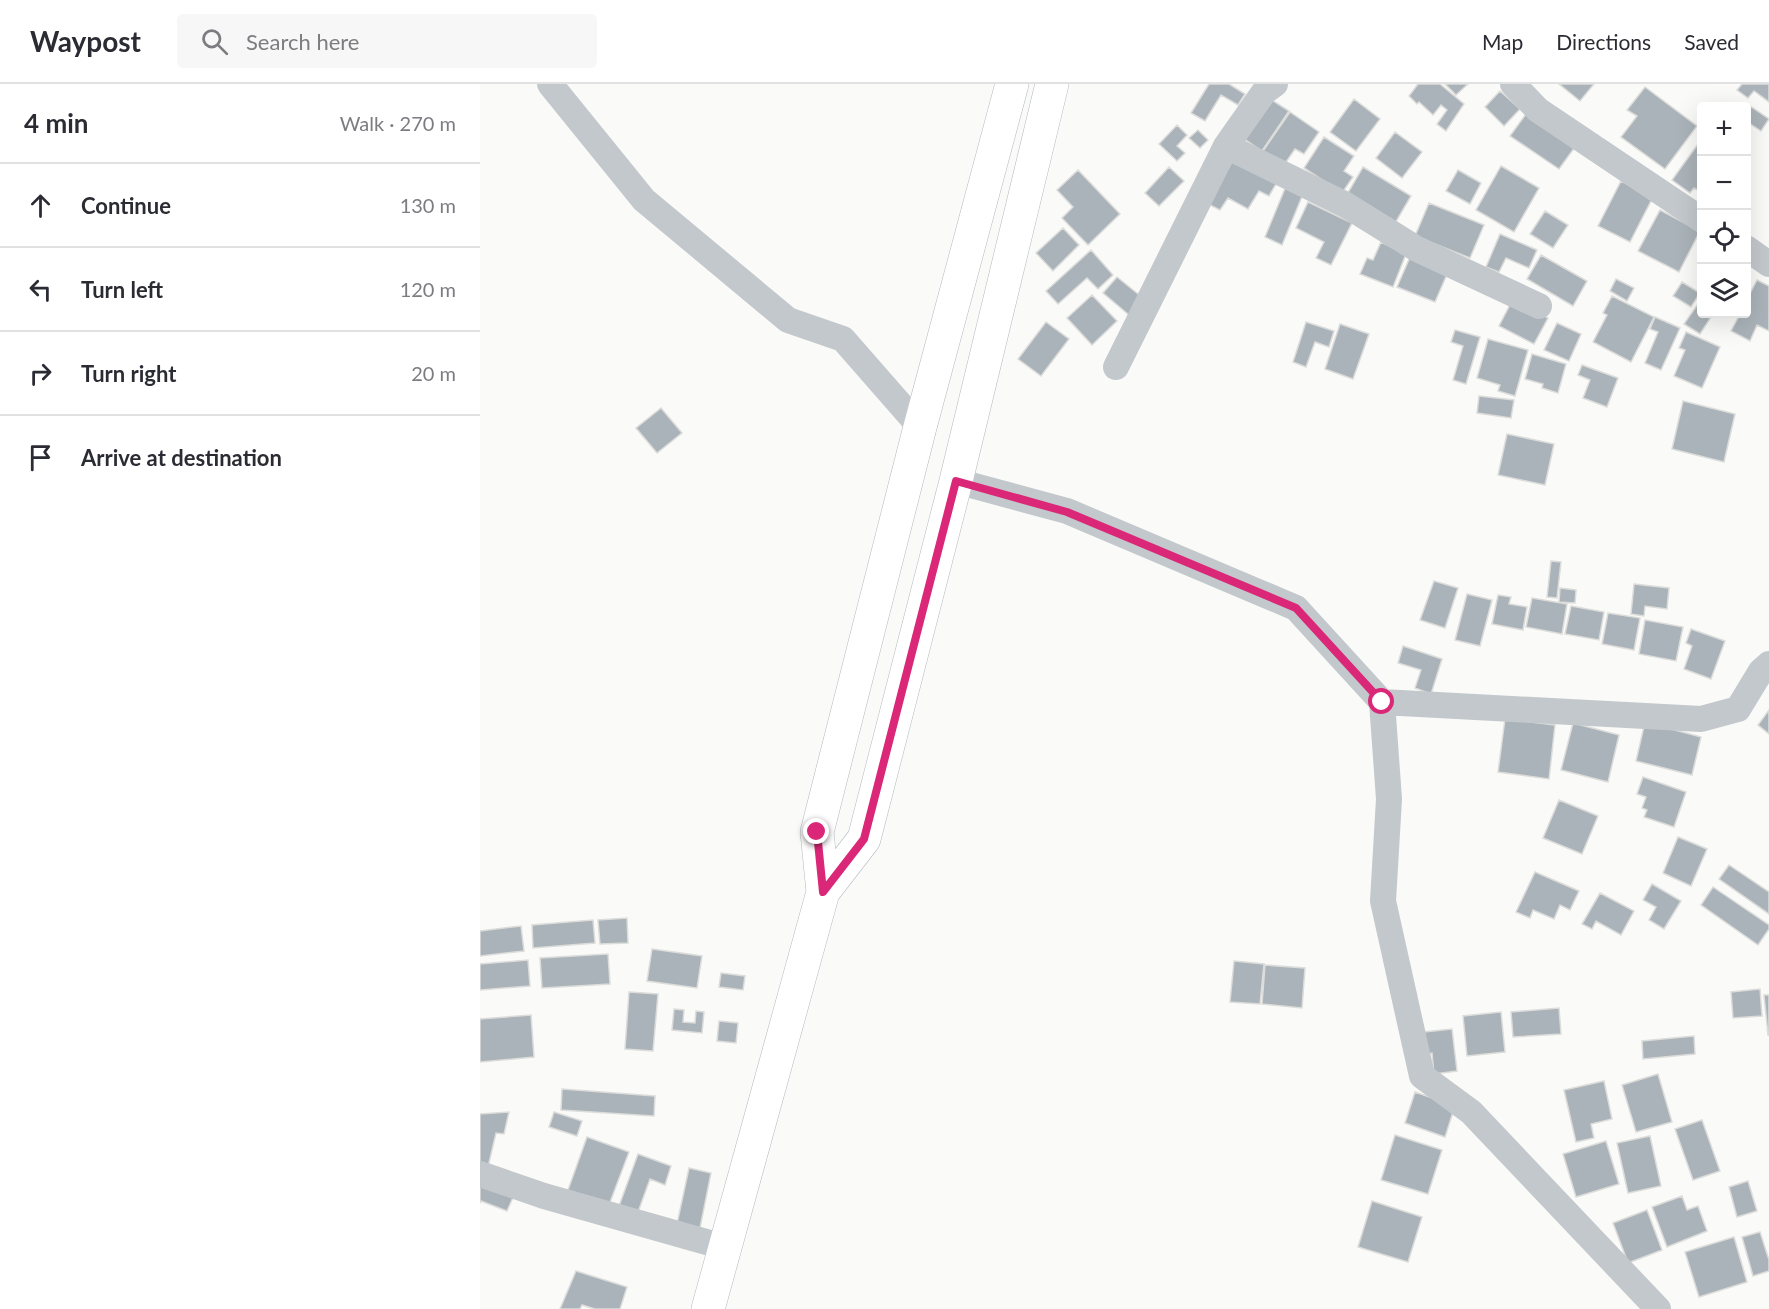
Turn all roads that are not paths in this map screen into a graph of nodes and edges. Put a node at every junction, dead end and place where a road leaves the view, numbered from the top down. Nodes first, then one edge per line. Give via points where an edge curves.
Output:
1 (550, 84) edge
2 (1012, 84) edge
3 (1052, 84) edge
4 (1275, 84) edge
5 (1513, 84) edge
6 (1226, 146) junction
7 (1697, 217) edge
8 (1751, 251) edge
9 (1769, 264) edge
10 (1539, 306) dead end
11 (1116, 367) dead end
12 (921, 427) junction
13 (956, 481) junction
14 (1769, 664) edge
15 (1382, 702) junction
16 (823, 892) junction
17 (480, 1174) edge
18 (724, 1247) junction
19 (708, 1309) edge
20 (1658, 1309) edge

1 - 12 street via 644,200 788,320 843,339
2 - 12 main road
3 - 13 main road
4 - 6 street via 1264,93
5 - 7 street via 1538,110
6 - 10 street via 1346,205 1417,249
6 - 11 street
8 - 9 street
12 - 16 main road via 817,832
13 - 15 street via 1067,512 1296,608
13 - 16 main road via 864,839
14 - 15 street via 1738,710 1701,719
15 - 20 street via 1389,799 1383,901 1422,1076 1470,1112
16 - 18 main road
17 - 18 street
18 - 19 main road

